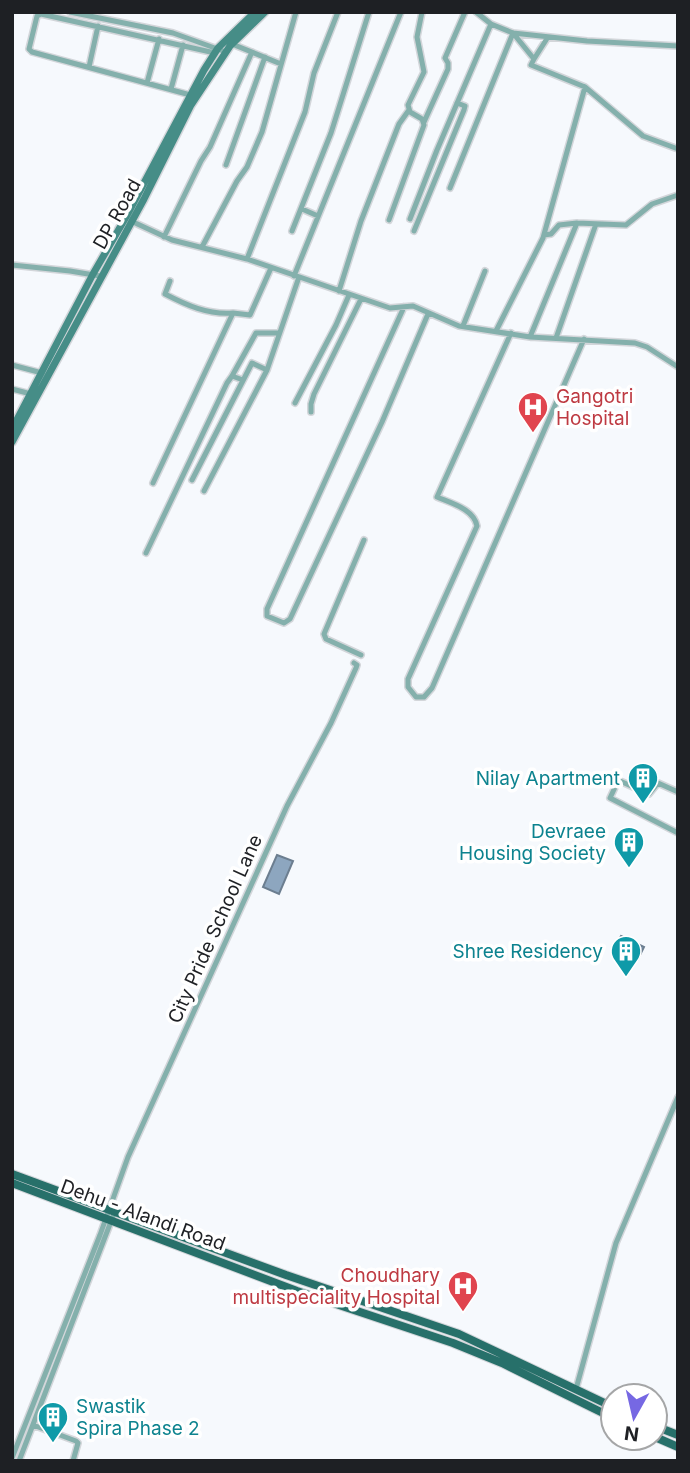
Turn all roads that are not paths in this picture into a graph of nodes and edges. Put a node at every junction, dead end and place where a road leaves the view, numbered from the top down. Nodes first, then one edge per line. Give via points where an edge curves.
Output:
1 (71, 12) edge
2 (255, 12) edge
3 (265, 12) edge
4 (296, 12) edge
5 (338, 12) edge
6 (369, 12) edge
7 (401, 12) edge
8 (422, 12) edge
9 (465, 12) edge
10 (476, 12) edge
11 (491, 24) junction
12 (98, 26) junction
13 (513, 33) junction
14 (548, 37) junction
15 (159, 39) junction
16 (232, 44) junction
17 (183, 45) junction
18 (678, 46) edge
19 (220, 51) junction
20 (252, 52) junction
21 (265, 57) junction
22 (534, 60) junction
23 (281, 65) junction
24 (89, 67) junction
25 (147, 83) junction
26 (585, 87) junction
27 (171, 89) junction
28 (193, 95) junction
29 (457, 103) junction
30 (409, 110) junction
31 (424, 122) junction
32 (678, 149) edge
33 (226, 165) dead end
34 (450, 188) dead end
35 (678, 195) edge
36 (302, 209) junction
37 (318, 216) junction
38 (129, 219) junction
39 (410, 219) dead end
40 (389, 220) dead end
41 (577, 223) junction
42 (596, 224) junction
43 (292, 231) dead end
44 (414, 231) dead end
45 (544, 235) junction
46 (163, 237) junction
47 (202, 247) junction
48 (247, 259) junction
49 (12, 265) edge
50 (271, 268) junction
51 (485, 271) dead end
52 (97, 275) junction
53 (296, 276) junction
54 (170, 281) dead end
55 (339, 291) junction
56 (349, 295) junction
57 (361, 299) junction
58 (404, 307) junction
59 (233, 313) junction
60 (428, 314) junction
61 (463, 326) junction
62 (496, 331) junction
63 (279, 333) junction
64 (511, 333) junction
65 (530, 337) junction
66 (556, 338) junction
67 (584, 339) junction
68 (12, 365) edge
69 (678, 367) edge
70 (267, 370) junction
71 (42, 373) junction
72 (232, 376) junction
73 (243, 380) junction
74 (12, 389) edge
75 (31, 394) junction
76 (295, 402) dead end
77 (312, 412) dead end
78 (12, 429) edge
79 (12, 442) edge
80 (192, 480) dead end
81 (153, 483) dead end
82 (204, 491) dead end
83 (364, 540) dead end
84 (146, 553) dead end
85 (361, 655) dead end
86 (355, 664) dead end
87 (678, 792) edge
88 (678, 833) edge
89 (678, 1097) edge
90 (12, 1174) edge
91 (12, 1183) edge
92 (111, 1210) junction
93 (108, 1220) junction
94 (576, 1389) junction
95 (599, 1400) edge
96 (599, 1411) edge
97 (33, 1425) junction
98 (12, 1458) edge
99 (19, 1461) edge
100 (73, 1461) edge

1 - 19 street via 173,33
2 - 19 street, DP Road
3 - 16 street, DP Road
4 - 23 street
5 - 48 street via 314,73 305,112
6 - 36 street
7 - 37 street
8 - 30 street via 417,37 424,72
9 - 31 street via 445,58 448,69
10 - 11 street
11 - 13 street
11 - 29 street
12 - 15 street
12 - 24 street
12 - 24 street via 39,14 29,49
13 - 14 street
13 - 22 street
13 - 34 street
14 - 18 street
14 - 22 street
15 - 17 street
15 - 25 street
16 - 19 street, DP Road
16 - 20 street
17 - 19 street
17 - 27 street
19 - 28 street, DP Road
20 - 21 street
20 - 46 street
21 - 23 street
21 - 33 street
22 - 26 street via 531,65
23 - 47 street via 247,167
24 - 25 street
25 - 27 street
26 - 32 street via 643,136
26 - 45 street
27 - 28 street
28 - 38 street, DP Road
29 - 39 street
29 - 44 street via 464,110
30 - 31 street
30 - 55 street via 360,221
31 - 40 street
35 - 42 street via 652,204 626,225
36 - 37 street
36 - 43 street
37 - 53 street
38 - 46 street
38 - 52 street, DP Road
41 - 42 street
41 - 45 street via 561,225
41 - 65 street
42 - 66 street
45 - 62 street
46 - 47 street
47 - 48 street
48 - 50 street
49 - 52 street
50 - 53 street
50 - 59 street via 250,316
51 - 61 street
52 - 71 street, DP Road
52 - 79 street, DP Road
53 - 55 street
53 - 63 street
54 - 59 street via 165,294 186,305
55 - 56 street
56 - 57 street
56 - 76 street
57 - 58 street via 390,308
57 - 77 street via 314,394
58 - 60 street
58 - 60 street via 267,609 267,616 284,623 290,619 382,422
59 - 81 street
60 - 61 street
61 - 62 street
62 - 64 street
63 - 70 street
63 - 72 street via 256,333
64 - 65 street
64 - 67 street via 437,497 471,513 477,526 408,679 416,697 424,697 432,688
65 - 66 street
66 - 67 street
67 - 69 street via 642,345
68 - 71 street
70 - 73 street via 252,363
70 - 82 street
71 - 75 street, DP Road
72 - 73 street
72 - 84 street
73 - 80 street
74 - 75 street
75 - 78 street, DP Road
83 - 85 street via 324,634
86 - 92 street, City Pride School Lane via 128,1157
87 - 88 street via 657,783 649,794 620,781 610,796
89 - 94 street via 616,1242
90 - 92 main road, Dehu - Alandi Road
91 - 93 main road, Dehu - Alandi Road
92 - 93 street, City Pride School Lane
92 - 94 main road, Dehu - Alandi Road via 459,1334
93 - 96 main road, Dehu - Alandi Road via 453,1343
93 - 97 street
93 - 98 street
94 - 95 main road, Dehu - Alandi Road
97 - 99 street
97 - 100 street via 76,1441

